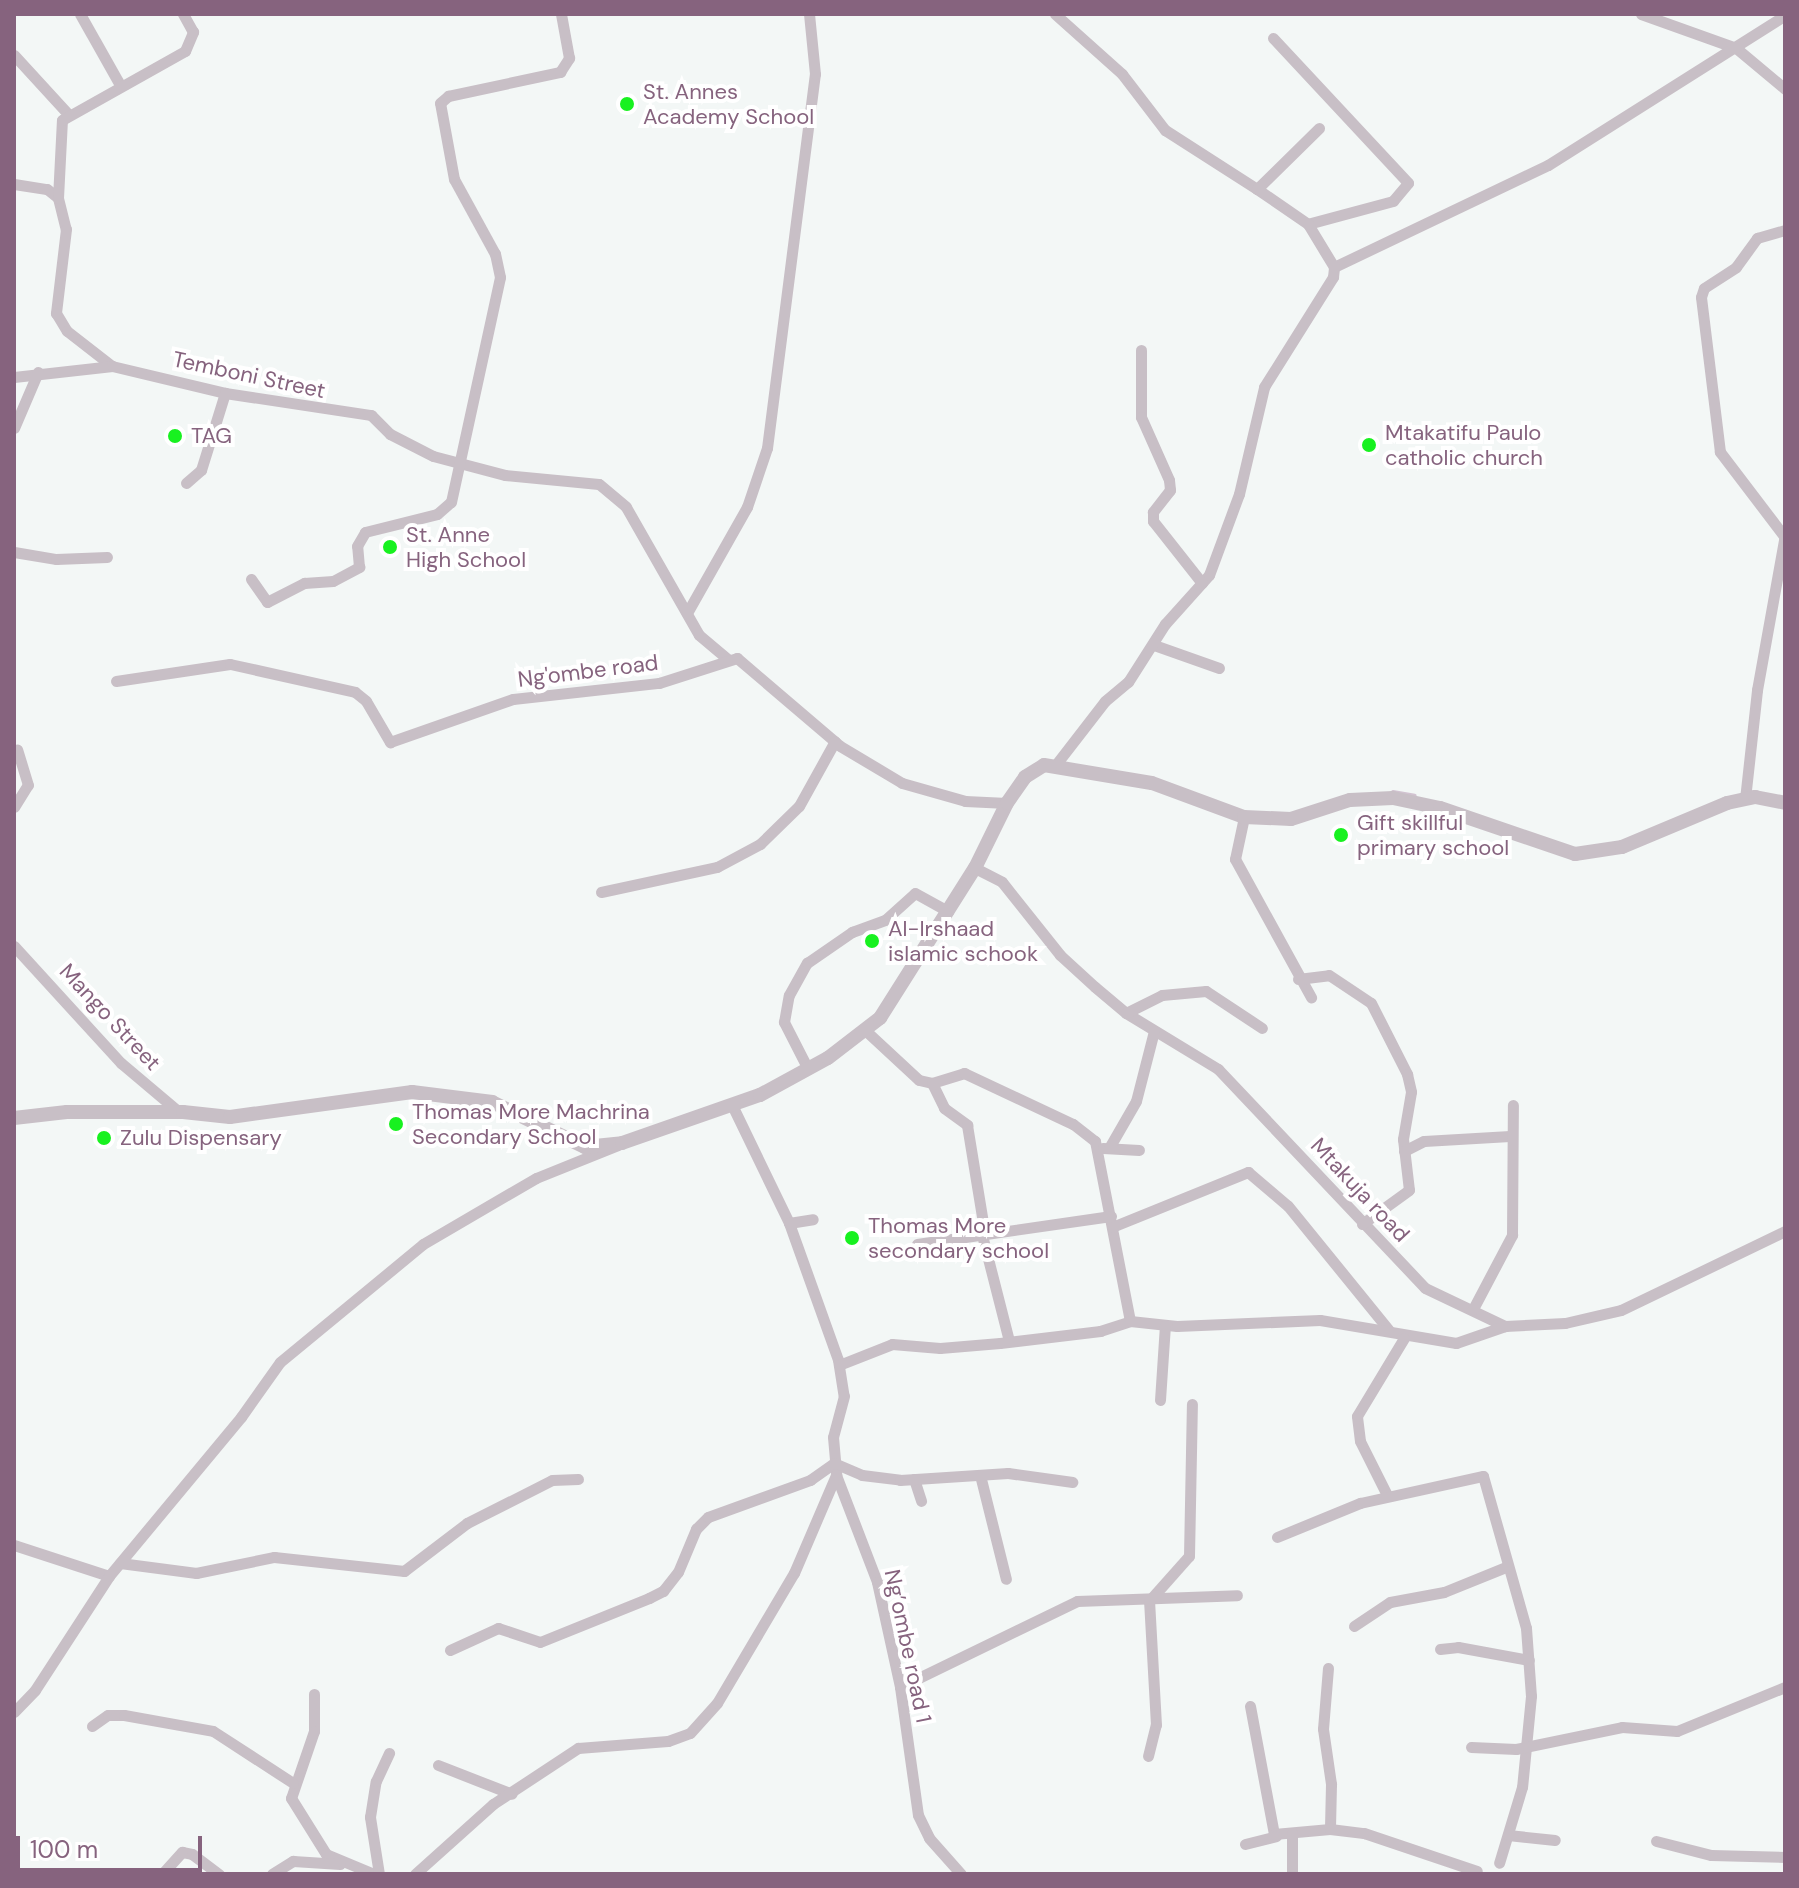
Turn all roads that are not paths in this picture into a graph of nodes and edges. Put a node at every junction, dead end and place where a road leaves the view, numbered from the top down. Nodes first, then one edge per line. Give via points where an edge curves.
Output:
1 (80, 14) edge
2 (183, 14) edge
3 (561, 14) edge
4 (809, 14) edge
5 (1055, 14) edge
6 (1641, 14) edge
7 (1785, 15) edge
8 (1273, 38) dead end
9 (1736, 48) junction
10 (14, 55) edge
11 (120, 85) junction
12 (1785, 89) edge
13 (68, 114) junction
14 (1319, 128) dead end
15 (14, 184) edge
16 (1257, 189) junction
17 (58, 198) junction
18 (1308, 224) junction
19 (1785, 230) edge
20 (1334, 267) junction
21 (1141, 350) dead end
22 (112, 366) junction
23 (38, 372) junction
24 (14, 377) edge
25 (225, 393) junction
26 (14, 428) edge
27 (462, 463) junction
28 (186, 483) dead end
29 (1784, 535) edge
30 (14, 552) edge
31 (107, 557) dead end
32 (1780, 577) edge
33 (251, 579) dead end
34 (1202, 583) junction
35 (687, 613) junction
36 (1154, 645) junction
37 (728, 659) junction
38 (1219, 668) dead end
39 (116, 681) dead end
40 (835, 741) junction
41 (17, 750) dead end
42 (1057, 763) junction
43 (1745, 799) junction
44 (1007, 803) junction
45 (1785, 803) edge
46 (14, 807) edge
47 (1244, 817) junction
48 (975, 868) junction
49 (601, 892) dead end
50 (948, 911) junction
51 (14, 946) edge
52 (1298, 979) junction
53 (1311, 997) dead end
54 (1126, 1013) junction
55 (1262, 1028) dead end
56 (866, 1031) junction
57 (1154, 1031) junction
58 (808, 1069) junction
59 (932, 1083) junction
60 (732, 1105) junction
61 (1513, 1105) dead end
62 (179, 1112) junction
63 (14, 1118) edge
64 (1510, 1136) junction
65 (622, 1143) junction
66 (1104, 1148) junction
67 (1139, 1150) dead end
68 (1404, 1151) junction
69 (813, 1219) dead end
70 (1112, 1222) junction
71 (789, 1223) junction
72 (1362, 1224) junction
73 (1785, 1231) edge
74 (983, 1235) junction
75 (917, 1244) dead end
76 (1473, 1309) junction
77 (1130, 1321) junction
78 (1165, 1325) junction
79 (1505, 1326) junction
80 (1389, 1329) junction
81 (1404, 1338) junction
82 (1009, 1341) junction
83 (839, 1365) junction
84 (1160, 1400) dead end
85 (1192, 1404) dead end
86 (835, 1469) junction
87 (980, 1475) junction
88 (578, 1479) dead end
89 (914, 1479) junction
90 (1072, 1482) dead end
91 (1387, 1495) junction
92 (921, 1501) dead end
93 (1277, 1537) dead end
94 (14, 1545) edge
95 (120, 1563) junction
96 (1506, 1567) junction
97 (109, 1576) junction
98 (1006, 1579) dead end
99 (1237, 1595) dead end
100 (1149, 1601) junction
101 (1354, 1626) dead end
102 (1440, 1649) dead end
103 (450, 1650) dead end
104 (1529, 1660) junction
105 (1328, 1668) dead end
106 (900, 1687) junction
107 (1785, 1687) edge
108 (314, 1694) dead end
109 (1250, 1706) dead end
110 (14, 1712) edge
111 (92, 1726) dead end
112 (1530, 1746) junction
113 (1471, 1747) dead end
114 (389, 1753) dead end
115 (1148, 1756) dead end
116 (438, 1765) dead end
117 (293, 1783) junction
118 (512, 1794) junction
119 (1330, 1829) junction
120 (1292, 1833) junction
121 (1508, 1835) junction
122 (1276, 1836) junction
123 (1555, 1840) dead end
124 (1656, 1841) dead end
125 (1245, 1844) dead end
126 (1785, 1857) edge
127 (1499, 1863) dead end
128 (347, 1866) junction
129 (1452, 1867) junction
130 (1477, 1871) dead end
131 (162, 1874) edge
132 (219, 1874) edge
133 (272, 1874) edge
134 (376, 1874) edge
135 (415, 1874) edge
136 (961, 1874) edge
137 (1292, 1874) edge
138 (1440, 1874) edge

1 - 11 street
2 - 11 street via 193,32 185,51
3 - 27 street via 569,58 560,72 448,96 440,103 454,179 495,254 500,277
4 - 35 street via 815,74 767,448 747,507
5 - 16 street via 1122,74 1165,130
6 - 9 street
7 - 9 street
8 - 18 street via 1408,183 1393,201
9 - 12 street
9 - 20 street via 1627,110 1590,141
10 - 13 street
11 - 13 street
13 - 17 street via 58,135
14 - 16 street
15 - 17 street via 47,189
16 - 18 street
17 - 22 street via 66,229 56,313 67,331
18 - 20 street
19 - 29 street via 1757,238 1736,267 1704,288 1701,297 1720,452
20 - 34 street via 1304,330 1264,387 1239,494 1215,564
21 - 34 street via 1141,417 1170,490 1153,512 1153,521
22 - 23 street, Temboni Street
22 - 25 street, Temboni Street
23 - 24 street, Temboni Street
23 - 26 street
25 - 27 street, Temboni Street via 371,415 411,445
25 - 28 street via 201,470
27 - 33 street via 446,510 365,532 357,546 359,567 348,575 317,586 304,583 271,602 257,594
27 - 35 street, Temboni Street via 505,475 586,480 612,493 637,524
29 - 32 street
30 - 31 street via 56,559
32 - 43 street
34 - 36 street
35 - 37 street, Temboni Street via 699,635
36 - 38 street via 1182,660
36 - 42 street
37 - 39 street, Ng'ombe road via 659,683 513,699 390,742 355,692 230,664
37 - 40 street via 748,664
40 - 44 street via 859,760 921,790 965,801
40 - 49 street via 799,806 760,844 717,867
41 - 46 street via 28,785
42 - 44 street via 1025,777
42 - 47 street via 1152,783
43 - 45 street
43 - 47 street via 1712,807 1622,847 1575,854 1440,808 1383,797 1350,800 1291,819
44 - 48 street
47 - 52 street via 1235,859 1252,881
48 - 50 street
48 - 54 street, Mtakuja road via 1002,882 1060,955
50 - 56 street via 880,1018
50 - 58 street via 915,893 885,920 852,932 807,963 789,995 784,1022
51 - 62 street, Mango Street via 121,1063
52 - 53 street
52 - 68 street via 1329,975 1378,1012 1401,1056 1411,1092
54 - 55 street via 1162,995 1206,991
54 - 57 street, Mtakuja road
56 - 58 street
56 - 59 street via 919,1080
57 - 66 street via 1136,1101
57 - 72 street, Mtakuja road via 1218,1069
58 - 60 street
59 - 66 street via 964,1073 1087,1131
59 - 74 street via 944,1108 967,1125
60 - 65 street
60 - 71 street, Ng’ombe road 1
61 - 64 street
62 - 63 street via 67,1112
62 - 65 street via 230,1117 412,1092 470,1095 585,1147
64 - 68 street via 1424,1141
64 - 76 street via 1512,1235
65 - 95 street via 536,1178 423,1244 280,1362
66 - 67 street
66 - 70 street
68 - 72 street via 1407,1195
69 - 71 street
70 - 74 street
70 - 77 street
70 - 80 street via 1248,1172 1288,1206
71 - 83 street, Ng’ombe road 1
72 - 76 street, Mtakuja road via 1425,1288
73 - 79 street via 1621,1310 1565,1323
74 - 75 street
74 - 82 street
76 - 79 street, Mtakuja road
77 - 78 street
77 - 82 street via 1100,1331
78 - 80 street via 1320,1320
78 - 84 street
79 - 81 street via 1456,1343
80 - 81 street
81 - 91 street via 1357,1416 1360,1441
82 - 83 street via 940,1348 892,1344
83 - 86 street, Ng’ombe road 1 via 844,1396 833,1437
85 - 100 street via 1189,1556
86 - 89 street
86 - 103 street via 708,1517 696,1529 678,1572 649,1598 540,1642 498,1628
86 - 106 street, Ng’ombe road 1 via 877,1582
86 - 118 street via 794,1573 717,1703 690,1733 668,1741 578,1748
87 - 89 street
87 - 90 street via 1041,1474
87 - 98 street
88 - 95 street via 552,1480 467,1523 404,1571 274,1557 196,1573
89 - 92 street
91 - 93 street
91 - 96 street via 1483,1476
94 - 97 street
95 - 97 street
96 - 101 street via 1444,1592 1390,1602
96 - 104 street via 1526,1628
97 - 110 street via 35,1690
99 - 100 street
100 - 106 street via 1077,1601
100 - 115 street via 1156,1725
102 - 104 street via 1458,1647
104 - 112 street
105 - 119 street via 1323,1729 1331,1784
106 - 136 street, Ng’ombe road 1 via 918,1815 929,1838
107 - 112 street via 1677,1731 1622,1727
108 - 117 street via 314,1731
109 - 122 street
111 - 117 street via 108,1715 124,1715 213,1731
112 - 113 street
112 - 121 street
114 - 134 street via 376,1781 370,1817
116 - 118 street
117 - 128 street via 291,1798 316,1845
118 - 135 street via 473,1820
119 - 120 street
119 - 129 street via 1407,1846
120 - 122 street
120 - 137 street
121 - 123 street
121 - 127 street
122 - 125 street
124 - 126 street via 1711,1855
128 - 133 street via 293,1861
128 - 134 street
129 - 130 street
129 - 138 street
131 - 132 street via 182,1852

